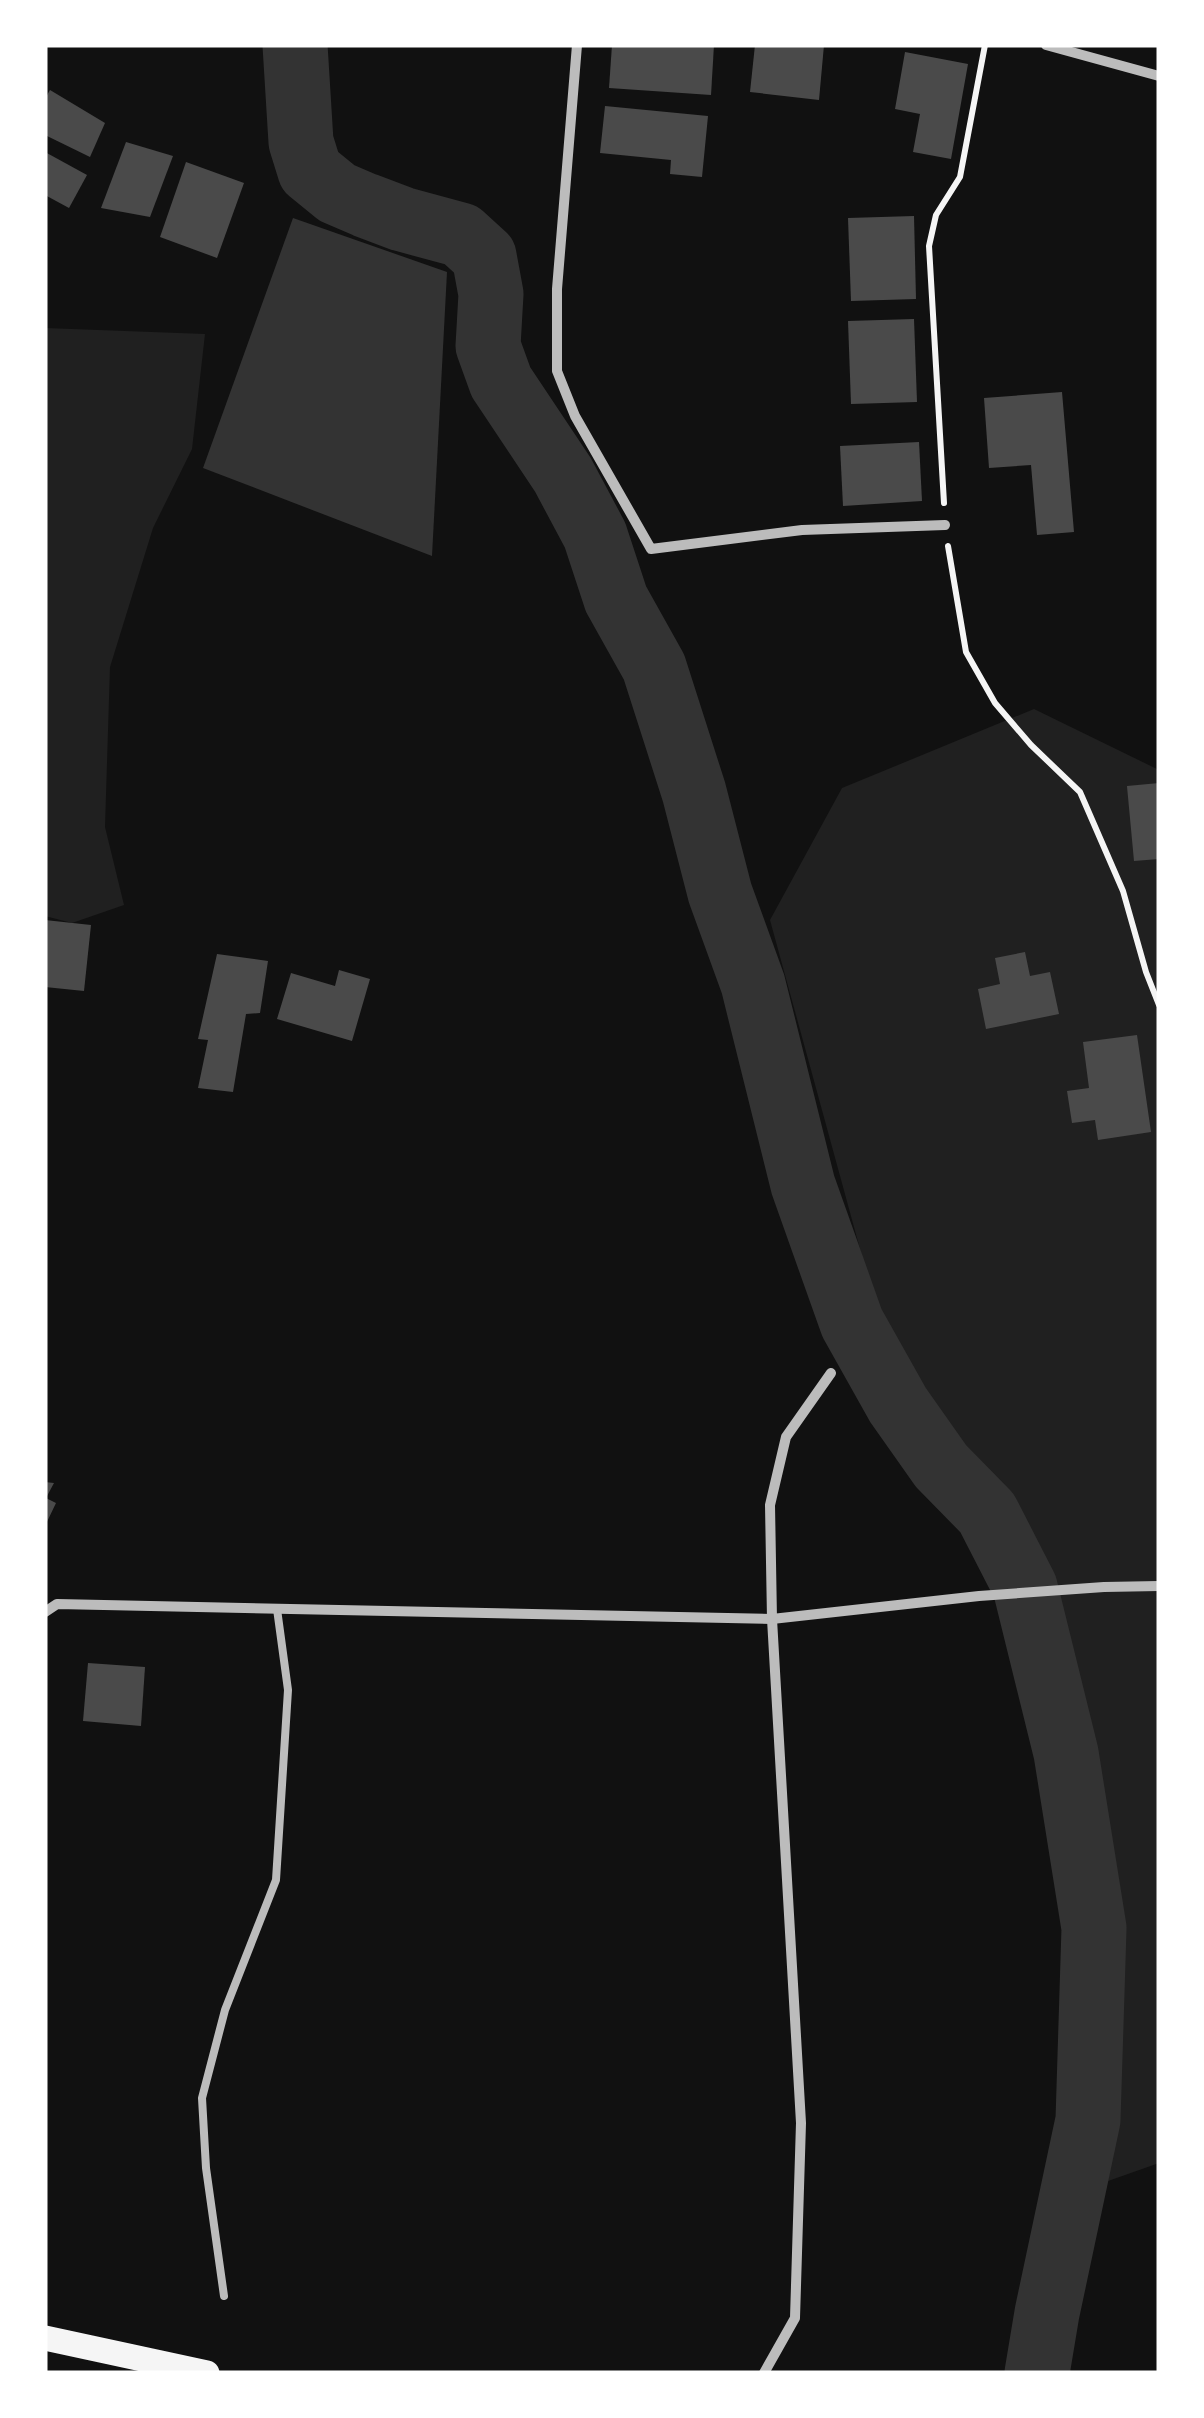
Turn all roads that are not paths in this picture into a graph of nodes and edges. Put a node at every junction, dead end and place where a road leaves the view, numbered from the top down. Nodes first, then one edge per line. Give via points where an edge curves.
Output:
1 (576, 45) edge
2 (1046, 45) edge
3 (1159, 76) edge
4 (945, 525) road end
5 (832, 1373) dead end
6 (1159, 1586) edge
7 (276, 1609) junction
8 (45, 1612) edge
9 (772, 1618) junction
10 (224, 2296) dead end
11 (45, 2338) edge
12 (207, 2373) edge
13 (764, 2373) edge

1 - 4 street via 557,370 575,416 651,549 802,530
2 - 3 street
5 - 9 street via 786,1438 770,1505
6 - 9 street
7 - 8 street via 57,1604
7 - 9 street
7 - 10 lane via 288,1690 276,1880 224,2010 202,2098
9 - 13 street via 801,2123 795,2318
11 - 12 highway

